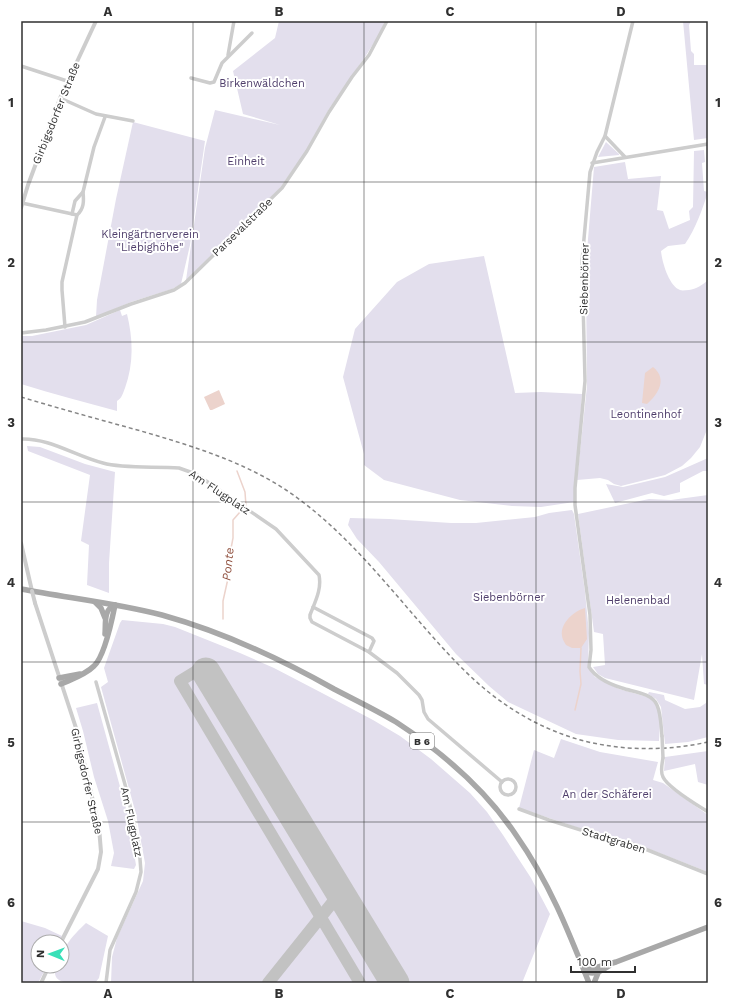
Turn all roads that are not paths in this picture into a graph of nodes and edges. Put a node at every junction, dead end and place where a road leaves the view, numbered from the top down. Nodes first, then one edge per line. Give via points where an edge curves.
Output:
1 (96, 21) edge
2 (234, 21) edge
3 (387, 21) edge
4 (633, 21) edge
5 (252, 33) dead end
6 (228, 56) junction
7 (21, 66) edge
8 (191, 78) dead end
9 (67, 81) junction
10 (60, 98) junction
11 (105, 117) junction
12 (133, 121) dead end
13 (605, 136) junction
14 (708, 144) edge
15 (625, 157) junction
16 (592, 163) junction
17 (82, 192) junction
18 (22, 203) junction
19 (21, 208) edge
20 (72, 214) junction
21 (77, 215) junction
22 (65, 327) junction
23 (21, 333) edge
24 (21, 439) edge
25 (21, 543) edge
26 (21, 589) edge
27 (95, 602) junction
28 (115, 605) junction
29 (313, 607) junction
30 (106, 619) junction
31 (104, 644) junction
32 (369, 652) junction
33 (82, 674) junction
34 (59, 678) junction
35 (96, 682) dead end
36 (61, 684) junction
37 (502, 782) junction
38 (519, 809) dead end
39 (708, 812) edge
40 (708, 874) edge
41 (708, 927) edge
42 (65, 934) edge
43 (616, 962) junction
44 (584, 971) junction
45 (598, 972) junction
46 (106, 983) edge
47 (589, 983) edge
48 (594, 983) edge

1 - 9 street, Girbigsdorfer Straße
2 - 6 street
3 - 22 street, Parsevalstraße via 369,56 352,77 282,188 185,283 168,293
4 - 13 street, Siebenbörner
5 - 6 street
6 - 8 street via 220,66 214,82
7 - 9 street
9 - 10 street, Girbigsdorfer Straße
10 - 11 street
10 - 18 street, Girbigsdorfer Straße
11 - 12 street
11 - 17 street
13 - 15 street
13 - 16 street, Siebenbörner
14 - 15 street
15 - 16 street
16 - 39 street, Siebenbörner, bridge via 582,262 585,385 574,495 590,615 589,666 595,675 621,688 651,698 657,704 662,736 663,777 668,784
17 - 20 street via 75,202
17 - 21 street via 82,211
18 - 19 street, Girbigsdorfer Straße
18 - 20 street
20 - 21 street
21 - 22 street via 62,282
22 - 23 street, Parsevalstraße
24 - 29 street, Am Flugplatz via 44,441 105,464 179,468 196,474 276,530 315,570 320,582
25 - 34 street, Girbigsdorfer Straße, bridge via 35,603
26 - 27 main road, B 6
27 - 28 main road, B 6
27 - 30 main road
28 - 30 main road via 108,610
28 - 31 main road
28 - 44 main road, B 6 via 162,615 219,633 269,654 394,722 429,745 475,786 516,834 559,908
29 - 32 street, Am Flugplatz via 310,618 312,622
29 - 32 street via 372,638 374,641
30 - 31 main road
31 - 33 main road via 96,665
32 - 37 street, Am Flugplatz via 397,673 419,695 428,719
33 - 34 main road
33 - 36 main road
34 - 36 street, Girbigsdorfer Straße
35 - 46 street, Am Flugplatz via 126,788 139,846 141,872 136,892 110,950
36 - 42 street, Girbigsdorfer Straße via 84,761 99,827 101,852 98,869
37 - 37 street, Am Flugplatz via 500,789 503,793 507,795 514,792 512,781
38 - 40 street, Stadtgraben via 593,834 630,843
41 - 43 main road
43 - 44 main road
43 - 45 main road
44 - 45 main road via 589,974
44 - 47 main road, B 6
45 - 48 main road

